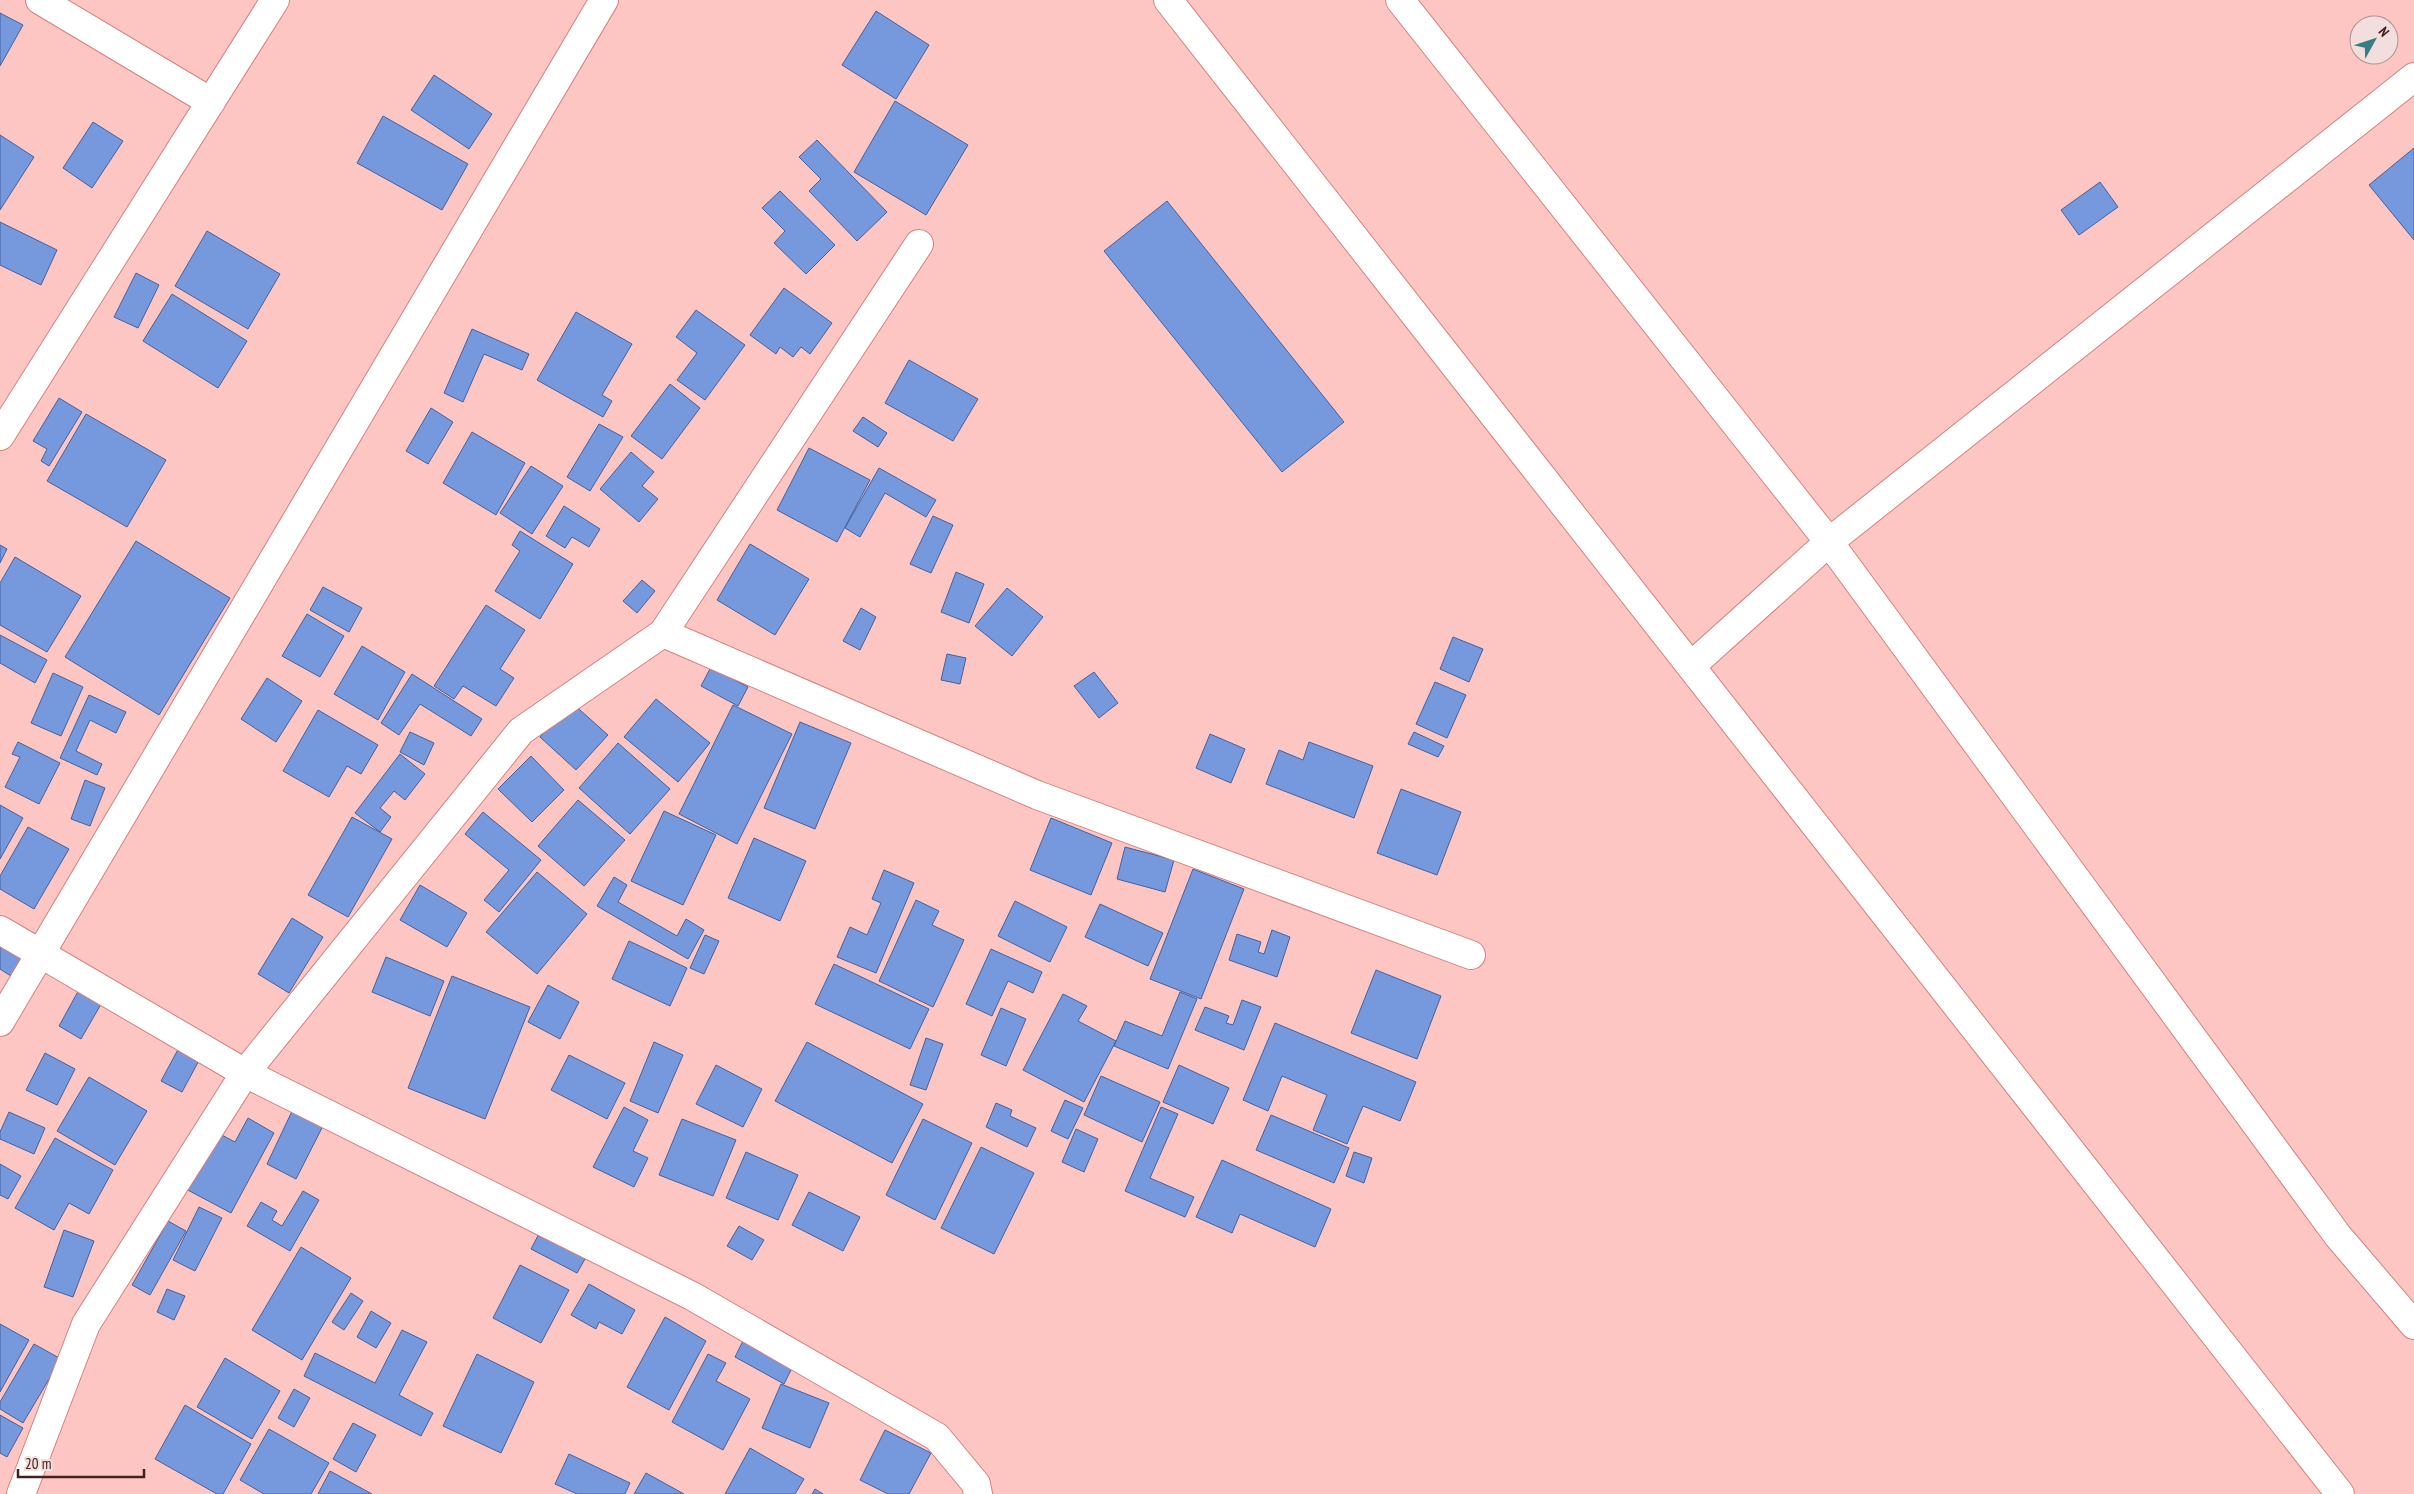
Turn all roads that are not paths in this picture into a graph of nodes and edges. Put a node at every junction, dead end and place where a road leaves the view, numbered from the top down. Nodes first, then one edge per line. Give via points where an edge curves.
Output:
1 (40, 0) edge
2 (274, 0) edge
3 (604, 0) edge
4 (1168, 0) edge
5 (1400, 0) edge
6 (2414, 77) edge
7 (212, 102) junction
8 (920, 244) dead end
9 (0, 436) edge
10 (1828, 542) junction
11 (663, 633) junction
12 (1691, 666) junction
13 (0, 930) edge
14 (41, 955) junction
15 (1470, 955) dead end
16 (0, 1022) edge
17 (245, 1073) junction
18 (2414, 1325) edge
19 (21, 1494) edge
20 (978, 1494) edge
21 (2340, 1494) edge

1 - 7 street
2 - 7 street
3 - 14 street
4 - 12 street
5 - 10 street
6 - 10 street
7 - 9 street
8 - 11 street
10 - 12 street
10 - 18 street via 2338,1236
11 - 15 street via 1037,795
11 - 17 street via 521,731
12 - 21 street
13 - 14 street
14 - 16 street
14 - 17 street
17 - 19 street via 86,1324
17 - 20 street via 692,1296 937,1437 976,1484

